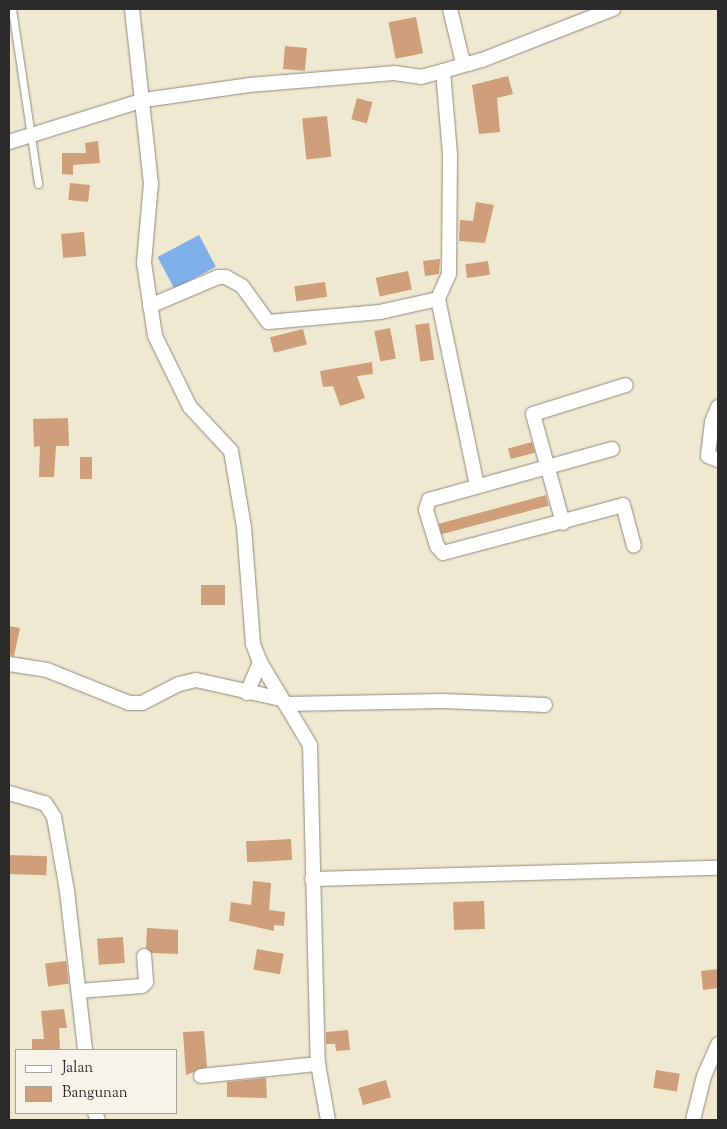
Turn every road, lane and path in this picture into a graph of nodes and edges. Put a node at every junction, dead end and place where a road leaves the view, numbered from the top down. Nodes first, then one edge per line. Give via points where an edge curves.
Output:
1 (12, 9) edge
2 (132, 9) edge
3 (450, 9) edge
4 (613, 9) edge
5 (468, 64) junction
6 (443, 71) junction
7 (144, 100) junction
8 (32, 137) junction
9 (9, 142) edge
10 (38, 184) dead end
11 (438, 299) junction
12 (150, 306) junction
13 (626, 385) dead end
14 (718, 407) edge
15 (612, 449) dead end
16 (718, 460) edge
17 (547, 467) junction
18 (477, 486) junction
19 (563, 523) junction
20 (634, 546) dead end
21 (260, 662) junction
22 (9, 664) edge
23 (247, 693) junction
24 (284, 702) junction
25 (545, 705) dead end
26 (9, 793) edge
27 (718, 868) edge
28 (312, 879) junction
29 (144, 956) dead end
30 (79, 991) junction
31 (85, 1049) edge
32 (716, 1053) edge
33 (318, 1064) junction
34 (200, 1076) dead end
35 (328, 1120) edge
36 (692, 1120) edge

1 - 8 lane
2 - 7 street
3 - 5 street via 462,59
4 - 5 street
5 - 6 street
6 - 7 street via 421,77 394,74 249,84
6 - 11 street via 450,155 450,274
7 - 8 street
7 - 12 street via 151,183 144,263
8 - 9 street
8 - 10 lane
11 - 12 street via 380,312 268,322 242,286 226,277 218,277
11 - 18 street
12 - 21 street via 155,336 176,382 190,407 231,451 244,527 251,633
13 - 17 street via 534,414
14 - 16 street via 712,422 708,452 710,459
15 - 17 street
17 - 18 street
17 - 19 street
18 - 19 street via 426,503 440,552
19 - 20 street via 622,505
21 - 23 street
21 - 24 street
22 - 23 street via 47,670 136,704 187,680
23 - 24 street
24 - 25 street via 442,701
24 - 28 street via 306,737 311,754
26 - 30 street via 37,799 51,808 67,891
27 - 28 street
28 - 33 street
29 - 30 street via 146,982 142,986
30 - 31 street
32 - 36 street
33 - 34 street
33 - 35 street

